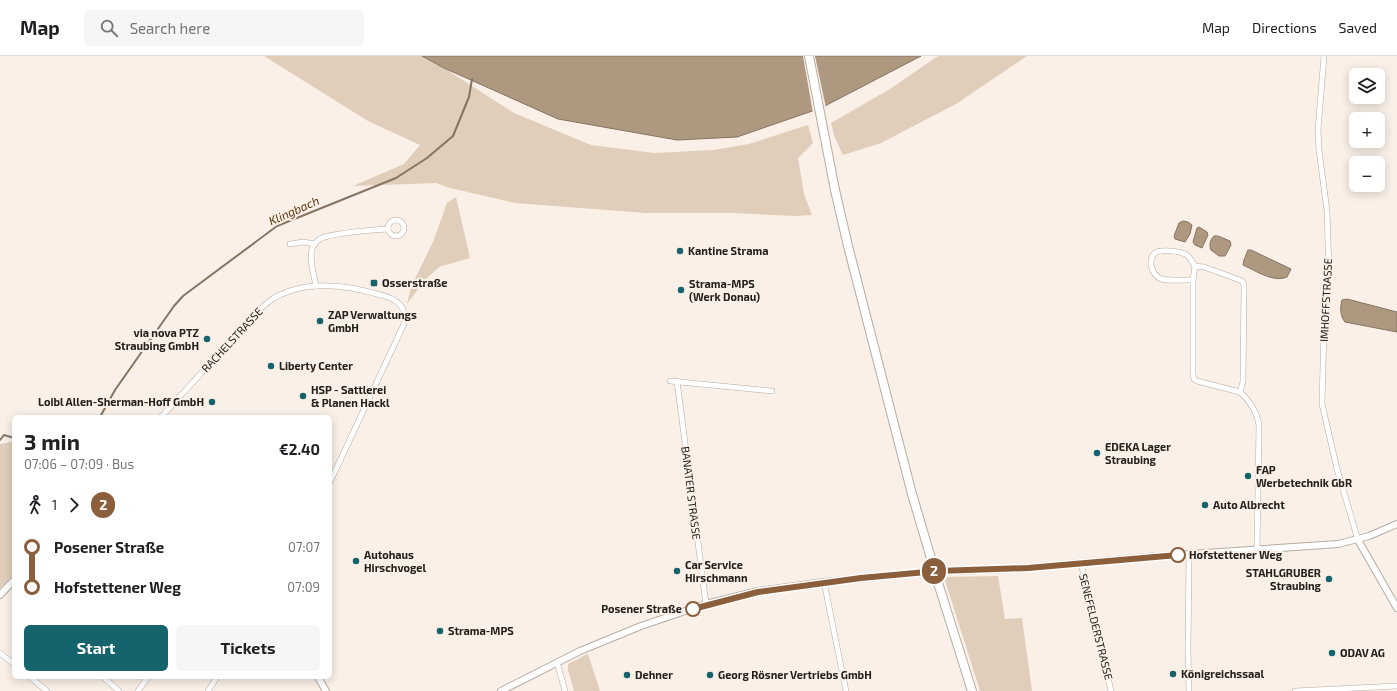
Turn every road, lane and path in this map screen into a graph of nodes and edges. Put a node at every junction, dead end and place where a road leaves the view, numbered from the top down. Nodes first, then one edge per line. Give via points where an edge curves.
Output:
1 (809, 56) edge
2 (1324, 56) edge
3 (388, 229) dead end
4 (290, 244) dead end
5 (315, 244) junction
6 (1195, 266) junction
7 (1193, 280) junction
8 (316, 286) junction
9 (670, 381) dead end
10 (677, 381) junction
11 (772, 391) dead end
12 (1240, 392) junction
13 (164, 415) edge
14 (332, 478) edge
15 (1397, 524) edge
16 (1358, 540) junction
17 (1257, 550) junction
18 (1190, 554) junction
19 (1081, 563) junction
20 (12, 582) edge
21 (824, 582) junction
22 (0, 595) edge
23 (706, 604) junction
24 (1397, 608) edge
25 (0, 653) edge
26 (12, 662) edge
27 (557, 662) junction
28 (32, 679) edge
29 (105, 679) edge
30 (147, 679) edge
31 (216, 679) edge
32 (319, 679) edge
33 (1397, 686) edge
34 (47, 691) edge
35 (119, 691) edge
36 (138, 691) edge
37 (208, 691) edge
38 (326, 691) edge
39 (501, 691) edge
40 (565, 691) edge
41 (846, 691) edge
42 (972, 691) edge
43 (1111, 691) edge
44 (1189, 691) edge
45 (1295, 691) edge

1 - 42 highway, bridge via 848,246 898,441
2 - 16 street, IMHOFFSTRASSE via 1318,130 1327,211 1329,270 1322,404 1337,469
3 - 5 street via 334,235 320,239
4 - 5 street
5 - 8 street via 312,248 312,262
6 - 7 street
6 - 7 street via 1182,252 1161,250 1152,256 1153,272 1162,279
6 - 12 street via 1243,282 1243,382
7 - 12 street via 1194,379
8 - 13 street, RACHELSTRASSE via 286,293 264,306
8 - 14 street, RACHELSTRASSE via 333,286 382,295 401,305 405,316 404,324
9 - 10 street
10 - 11 street
10 - 23 street, BANATER STRASSE
12 - 17 street via 1255,410 1259,425
15 - 16 street
16 - 17 street via 1338,544
16 - 24 street
17 - 18 street
18 - 19 street
18 - 44 street
19 - 21 street via 926,572
19 - 43 street, SENEFELDERSTRASSE
20 - 22 street
21 - 23 street via 758,592
21 - 41 street
23 - 27 street via 641,626
25 - 26 street
27 - 39 street
27 - 40 street
28 - 34 street
29 - 35 street
30 - 36 street
31 - 37 street
32 - 38 street
33 - 45 street

